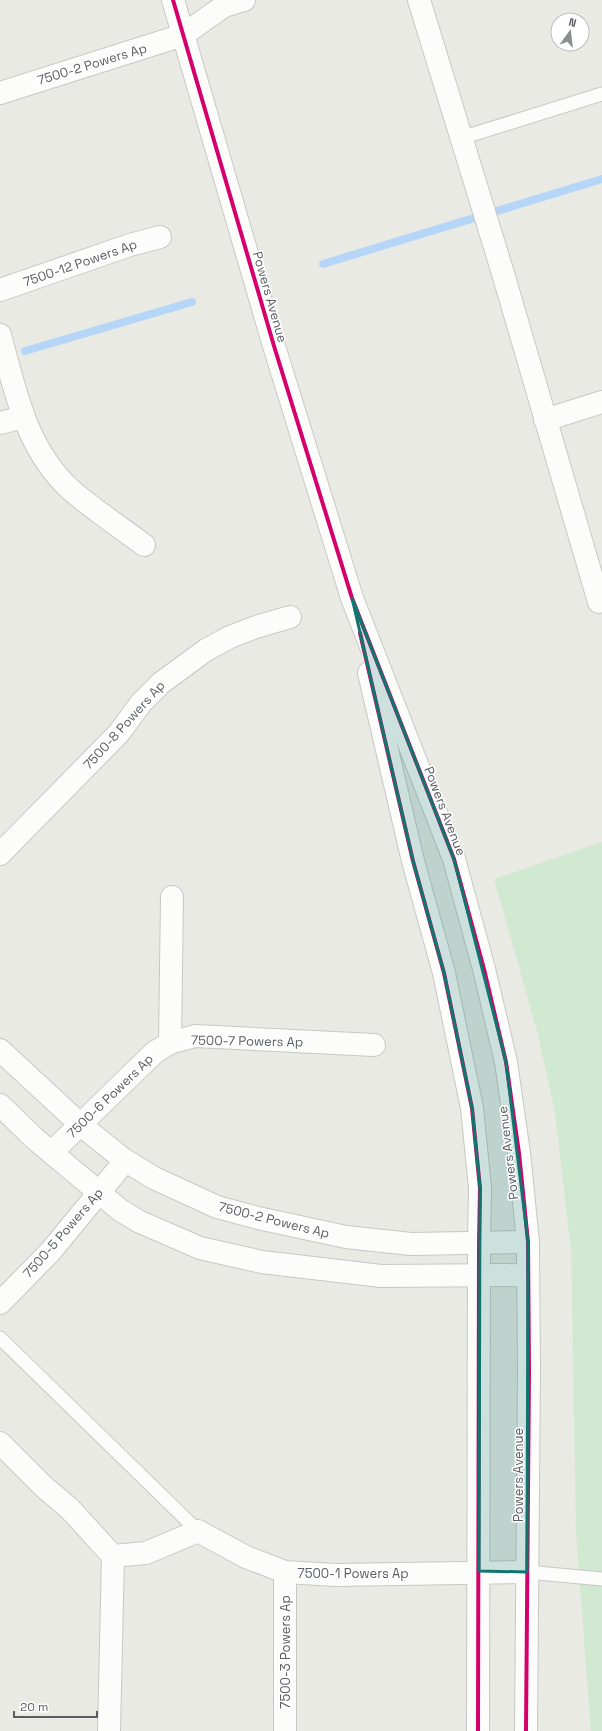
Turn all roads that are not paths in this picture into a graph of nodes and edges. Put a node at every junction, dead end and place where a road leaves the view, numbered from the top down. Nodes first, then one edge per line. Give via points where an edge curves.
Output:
1 (173, 0) edge
2 (244, 0) edge
3 (419, 0) edge
4 (183, 35) junction
5 (0, 93) edge
6 (602, 94) edge
7 (461, 138) junction
8 (160, 237) dead end
9 (0, 290) edge
10 (0, 335) edge
11 (602, 402) edge
12 (23, 417) junction
13 (545, 420) junction
14 (0, 423) edge
15 (144, 545) dead end
16 (352, 598) junction
17 (599, 602) dead end
18 (290, 618) dead end
19 (0, 854) edge
20 (172, 897) dead end
21 (170, 1043) junction
22 (374, 1045) dead end
23 (0, 1050) edge
24 (0, 1104) edge
25 (81, 1125) junction
26 (52, 1152) junction
27 (125, 1160) junction
28 (99, 1192) junction
29 (528, 1242) junction
30 (479, 1244) junction
31 (528, 1275) junction
32 (479, 1277) junction
33 (0, 1303) edge
34 (0, 1338) edge
35 (0, 1443) edge
36 (198, 1531) junction
37 (113, 1556) junction
38 (479, 1571) junction
39 (285, 1572) junction
40 (527, 1572) junction
41 (602, 1579) edge
42 (109, 1731) edge
43 (285, 1731) edge
44 (478, 1731) edge
45 (526, 1731) edge

1 - 4 street, Powers Avenue
2 - 4 street, 7500-2 Powers Ap via 224,6
3 - 7 street
4 - 5 street, 7500-2 Powers Ap
4 - 16 street, Powers Avenue via 274,346
6 - 7 lane
7 - 13 street
8 - 9 street, 7500-12 Powers Ap
10 - 12 street
11 - 13 street
12 - 14 street
12 - 15 street via 45,458 71,490
13 - 17 street
16 - 29 street, Powers Avenue via 454,859 480,954 506,1062 520,1153
16 - 30 street, Powers Avenue via 413,861 444,973 472,1108 480,1188
18 - 19 street, 7500-8 Powers Ap via 230,637 206,650 161,683 142,702 119,733
20 - 21 street
21 - 22 street, 7500-7 Powers Ap via 196,1036
21 - 25 street, 7500-6 Powers Ap via 155,1052
23 - 25 street, 7500-2 Powers Ap
24 - 26 street
25 - 26 street, 7500-6 Powers Ap
25 - 27 street, 7500-2 Powers Ap
26 - 28 street
27 - 28 street, 7500-5 Powers Ap
27 - 30 street, 7500-2 Powers Ap via 154,1178 217,1207 258,1218 346,1237 411,1244
28 - 32 street via 120,1210 140,1222 200,1248 262,1262 380,1276
28 - 33 street, 7500-5 Powers Ap via 50,1252
29 - 30 street, 7500-2 Powers Ap
29 - 31 street, Powers Avenue
30 - 32 street, Powers Avenue
31 - 32 street
31 - 40 street, Powers Avenue
32 - 38 street, Powers Avenue
34 - 36 lane
35 - 37 street via 69,1508
36 - 37 street via 146,1553
36 - 39 street, 7500-1 Powers Ap via 246,1557
37 - 42 street
38 - 39 street, 7500-1 Powers Ap via 336,1575
38 - 40 street, 7500-1 Powers Ap
38 - 44 street, Powers Avenue
39 - 43 street, 7500-3 Powers Ap
40 - 41 lane
40 - 45 street, Powers Avenue

